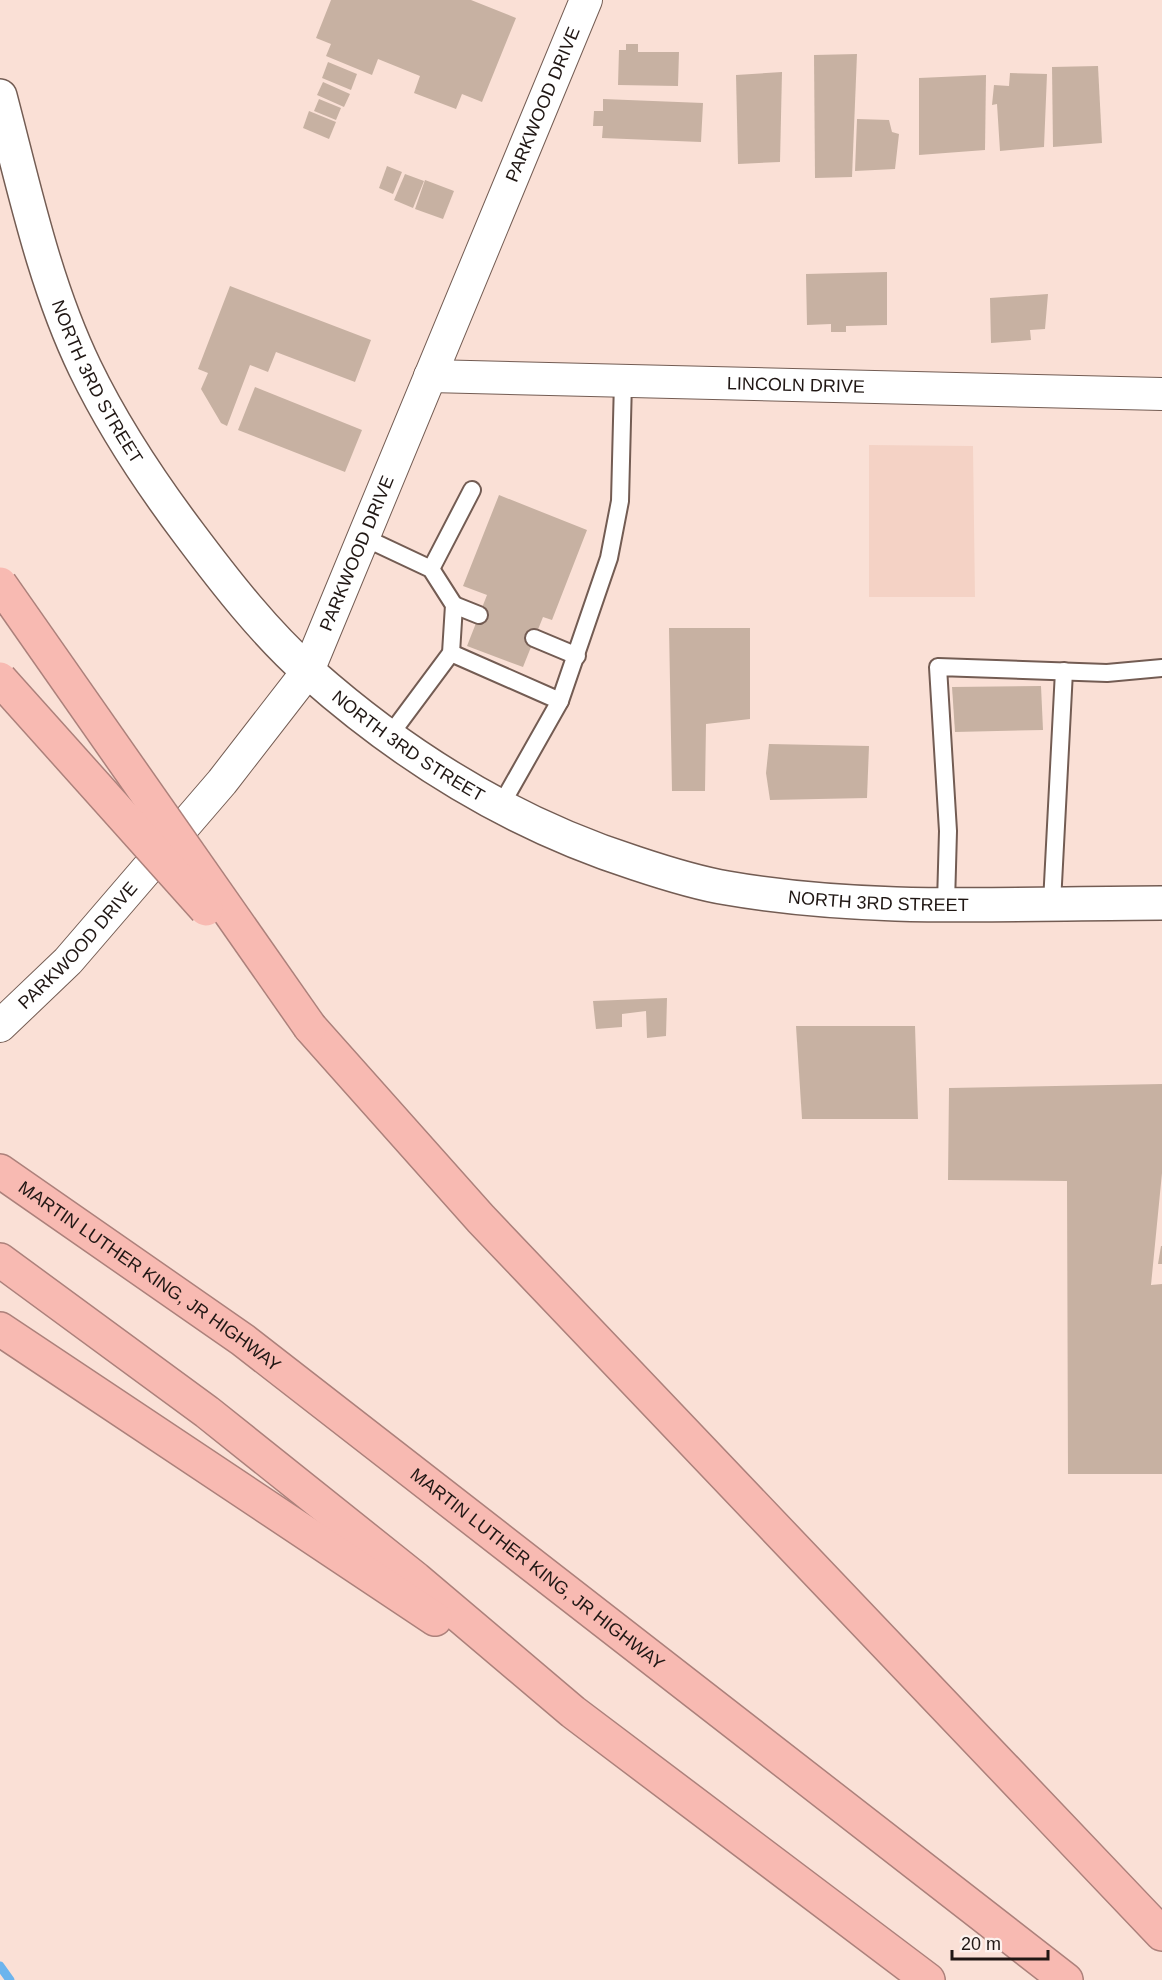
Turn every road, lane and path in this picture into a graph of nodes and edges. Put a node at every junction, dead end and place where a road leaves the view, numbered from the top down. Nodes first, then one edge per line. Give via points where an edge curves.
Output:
1 (586, 0) edge
2 (0, 96) edge
3 (430, 376) junction
4 (623, 381) junction
5 (1162, 394) edge
6 (472, 490) dead end
7 (363, 537) junction
8 (432, 569) junction
9 (0, 584) edge
10 (454, 605) junction
11 (479, 615) dead end
12 (534, 638) dead end
13 (451, 653) junction
14 (577, 656) junction
15 (1162, 668) edge
16 (308, 671) junction
17 (1064, 671) junction
18 (0, 679) edge
19 (560, 701) junction
20 (390, 735) junction
21 (500, 807) junction
22 (946, 903) junction
23 (1052, 903) junction
24 (1162, 903) edge
25 (0, 1026) edge
26 (310, 1027) junction
27 (0, 1171) edge
28 (0, 1260) edge
29 (0, 1329) edge
30 (573, 1712) junction
31 (1162, 1934) edge
32 (928, 1980) edge
33 (1066, 1980) edge

1 - 3 street, PARKWOOD DRIVE
2 - 16 main road, NORTH 3RD STREET via 53,287 83,364 104,405 124,441 210,562
3 - 4 street, LINCOLN DRIVE
3 - 7 street, PARKWOOD DRIVE
4 - 5 street, LINCOLN DRIVE
4 - 14 lane via 620,501 609,558
6 - 8 lane
7 - 8 lane
7 - 16 street, PARKWOOD DRIVE
8 - 10 lane
9 - 26 highway, bridge
10 - 11 lane
10 - 13 lane
12 - 14 lane
13 - 19 lane
13 - 20 lane
14 - 19 lane
15 - 17 lane via 1107,673
16 - 20 main road, NORTH 3RD STREET
16 - 25 street, PARKWOOD DRIVE via 222,782 68,961
17 - 22 lane via 938,667 948,831
17 - 23 lane
18 - 26 highway, bridge
19 - 21 lane
20 - 21 main road, NORTH 3RD STREET via 428,764
21 - 22 main road, NORTH 3RD STREET via 592,849 723,887 800,899
22 - 23 main road, NORTH 3RD STREET
23 - 24 main road, NORTH 3RD STREET
26 - 31 highway via 481,1219
27 - 33 highway, MARTIN LUTHER KING, JR HIGHWAY via 243,1340
28 - 30 highway via 216,1420
29 - 30 highway
30 - 32 highway

